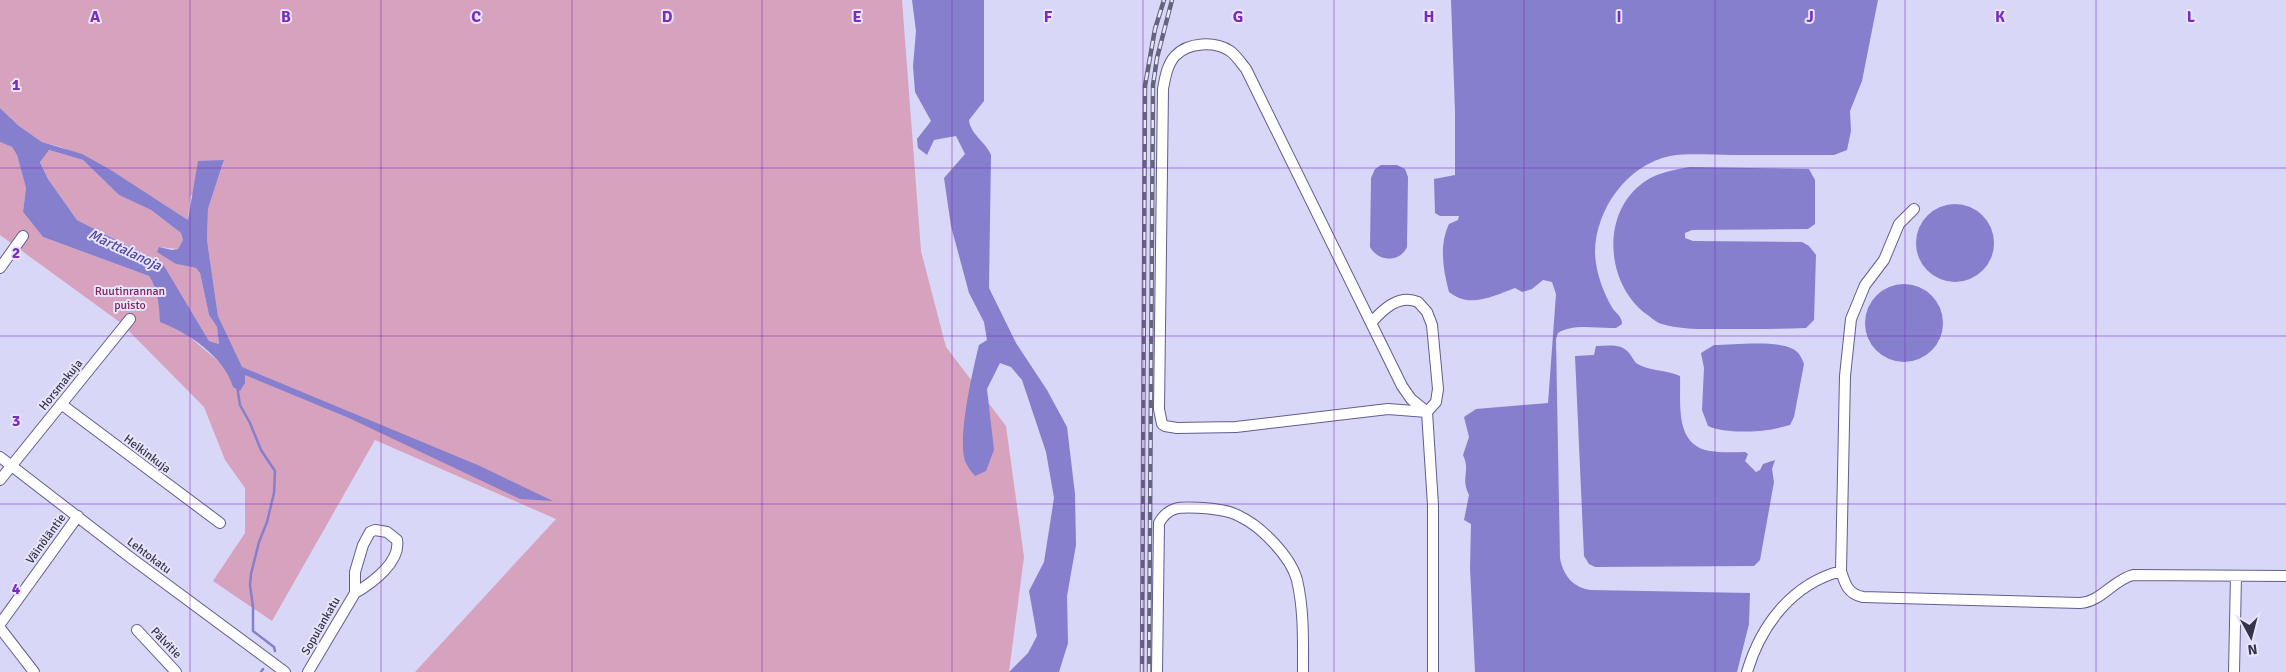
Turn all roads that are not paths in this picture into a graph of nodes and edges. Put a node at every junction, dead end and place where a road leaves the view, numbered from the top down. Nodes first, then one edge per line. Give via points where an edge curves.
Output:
1 (1914, 209) dead end
2 (24, 236) dead end
3 (0, 268) edge
4 (130, 319) dead end
5 (1371, 324) junction
6 (61, 404) junction
7 (1427, 412) junction
8 (0, 457) edge
9 (11, 466) junction
10 (0, 480) edge
11 (78, 516) junction
12 (220, 523) dead end
13 (1841, 571) junction
14 (2236, 576) junction
15 (2286, 576) edge
16 (355, 593) junction
17 (0, 624) edge
18 (0, 628) edge
19 (137, 630) dead end
20 (34, 672) edge
21 (176, 672) edge
22 (285, 672) edge
23 (308, 672) edge
24 (1157, 672) edge
25 (1303, 672) edge
26 (1434, 672) edge
27 (1747, 672) edge
28 (2234, 672) edge

1 - 13 street via 1899,224 1884,260 1865,284 1851,319 1845,376
2 - 3 street
4 - 6 street, Horsmakuja
5 - 7 street via 1402,386 1411,399
5 - 7 street via 1384,309 1406,300 1418,302 1427,312 1434,339 1438,389 1436,402
5 - 7 street via 1246,69 1231,52 1218,46 1203,44 1186,48 1175,56 1167,70 1163,89 1159,409 1162,424 1177,428 1236,427 1388,409
6 - 9 street, Horsmakuja
6 - 12 street, Heikinkuja
7 - 26 street via 1433,504
8 - 9 street, Lehtokatu
9 - 10 street, Horsmakuja
9 - 11 street, Lehtokatu
11 - 17 street, Väinöläntie
11 - 22 street, Lehtokatu
13 - 14 street via 1847,589 1863,597 2080,603 2094,600 2116,582 2132,575
13 - 27 street via 1808,584 1789,600 1764,632
14 - 15 street
14 - 28 street
16 - 16 street, Sopulankatu via 395,558 397,540 387,532 372,531 363,545 355,572
16 - 23 street, Sopulankatu
18 - 20 street
19 - 21 street, Pälvitie
24 - 25 street via 1159,523 1172,509 1186,507 1218,509 1239,516 1281,550 1296,578 1302,618

